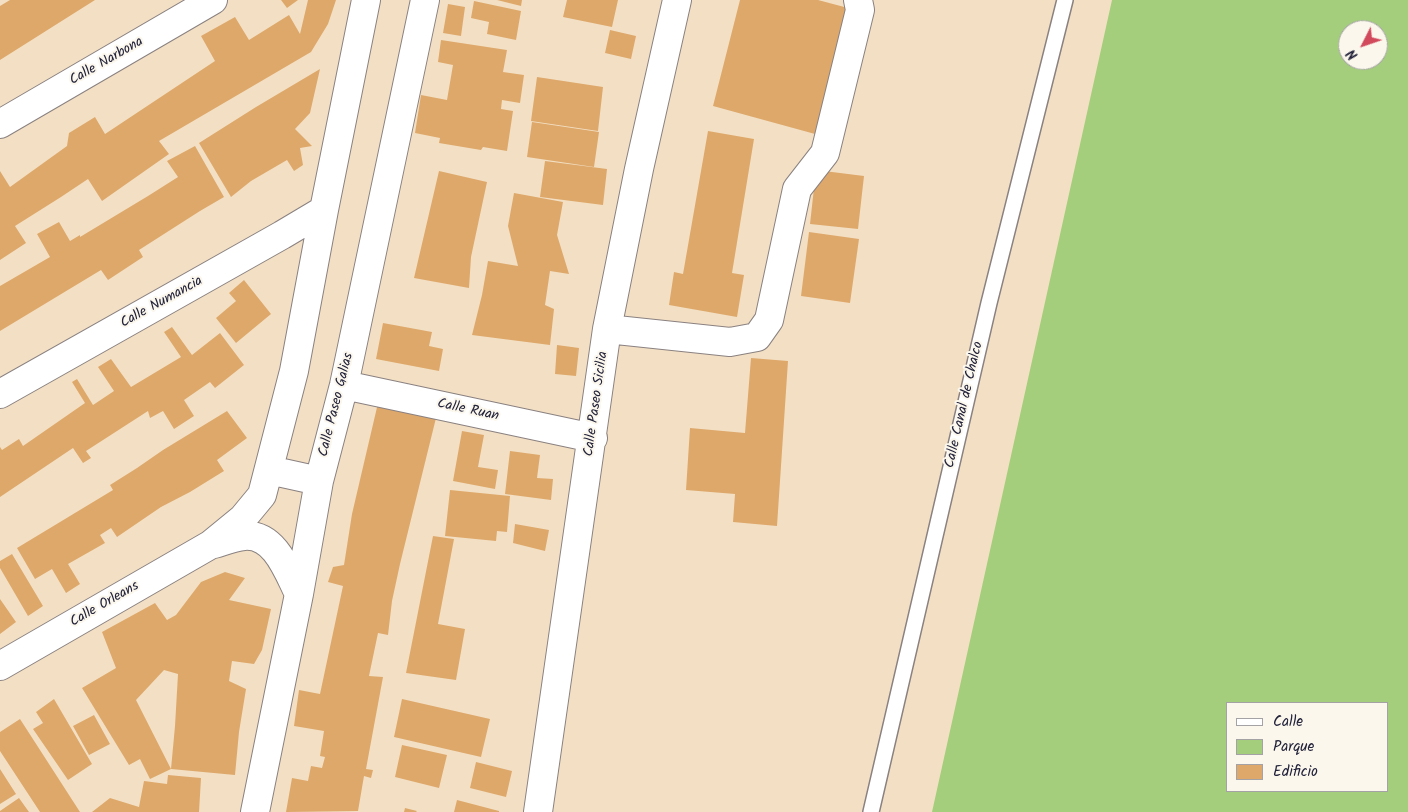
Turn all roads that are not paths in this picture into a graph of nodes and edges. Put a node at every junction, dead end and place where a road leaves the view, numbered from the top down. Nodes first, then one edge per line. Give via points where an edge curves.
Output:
1 (213, 0) edge
2 (366, 0) edge
3 (425, 0) edge
4 (677, 0) edge
5 (858, 0) edge
6 (1065, 0) edge
7 (0, 124) edge
8 (324, 210) junction
9 (607, 329) junction
10 (344, 385) junction
11 (0, 394) edge
12 (593, 438) junction
13 (269, 470) junction
14 (318, 481) junction
15 (210, 545) junction
16 (299, 594) junction
17 (0, 666) edge
18 (255, 812) edge
19 (538, 812) edge
20 (871, 812) edge

1 - 7 street, Calle Narbona
2 - 8 street
3 - 10 street, Calle Paseo Galias
4 - 9 street, Calle Paseo Sicilia
5 - 9 street via 860,10 825,153 797,189 769,320 757,337 730,342
6 - 20 lane, Calle Canal de Chalco via 989,303
8 - 11 street, Calle Numancia
8 - 13 street via 294,371
9 - 12 street, Calle Paseo Sicilia
10 - 12 street, Calle Ruan
10 - 14 street, Calle Paseo Galias
12 - 19 street, Calle Paseo Sicilia
13 - 14 street
13 - 15 street via 262,496 243,518
14 - 16 street, Calle Paseo Galias
15 - 16 street via 245,536 261,538 280,558
15 - 17 street, Calle Orleans
16 - 18 street, Calle Paseo Galias

